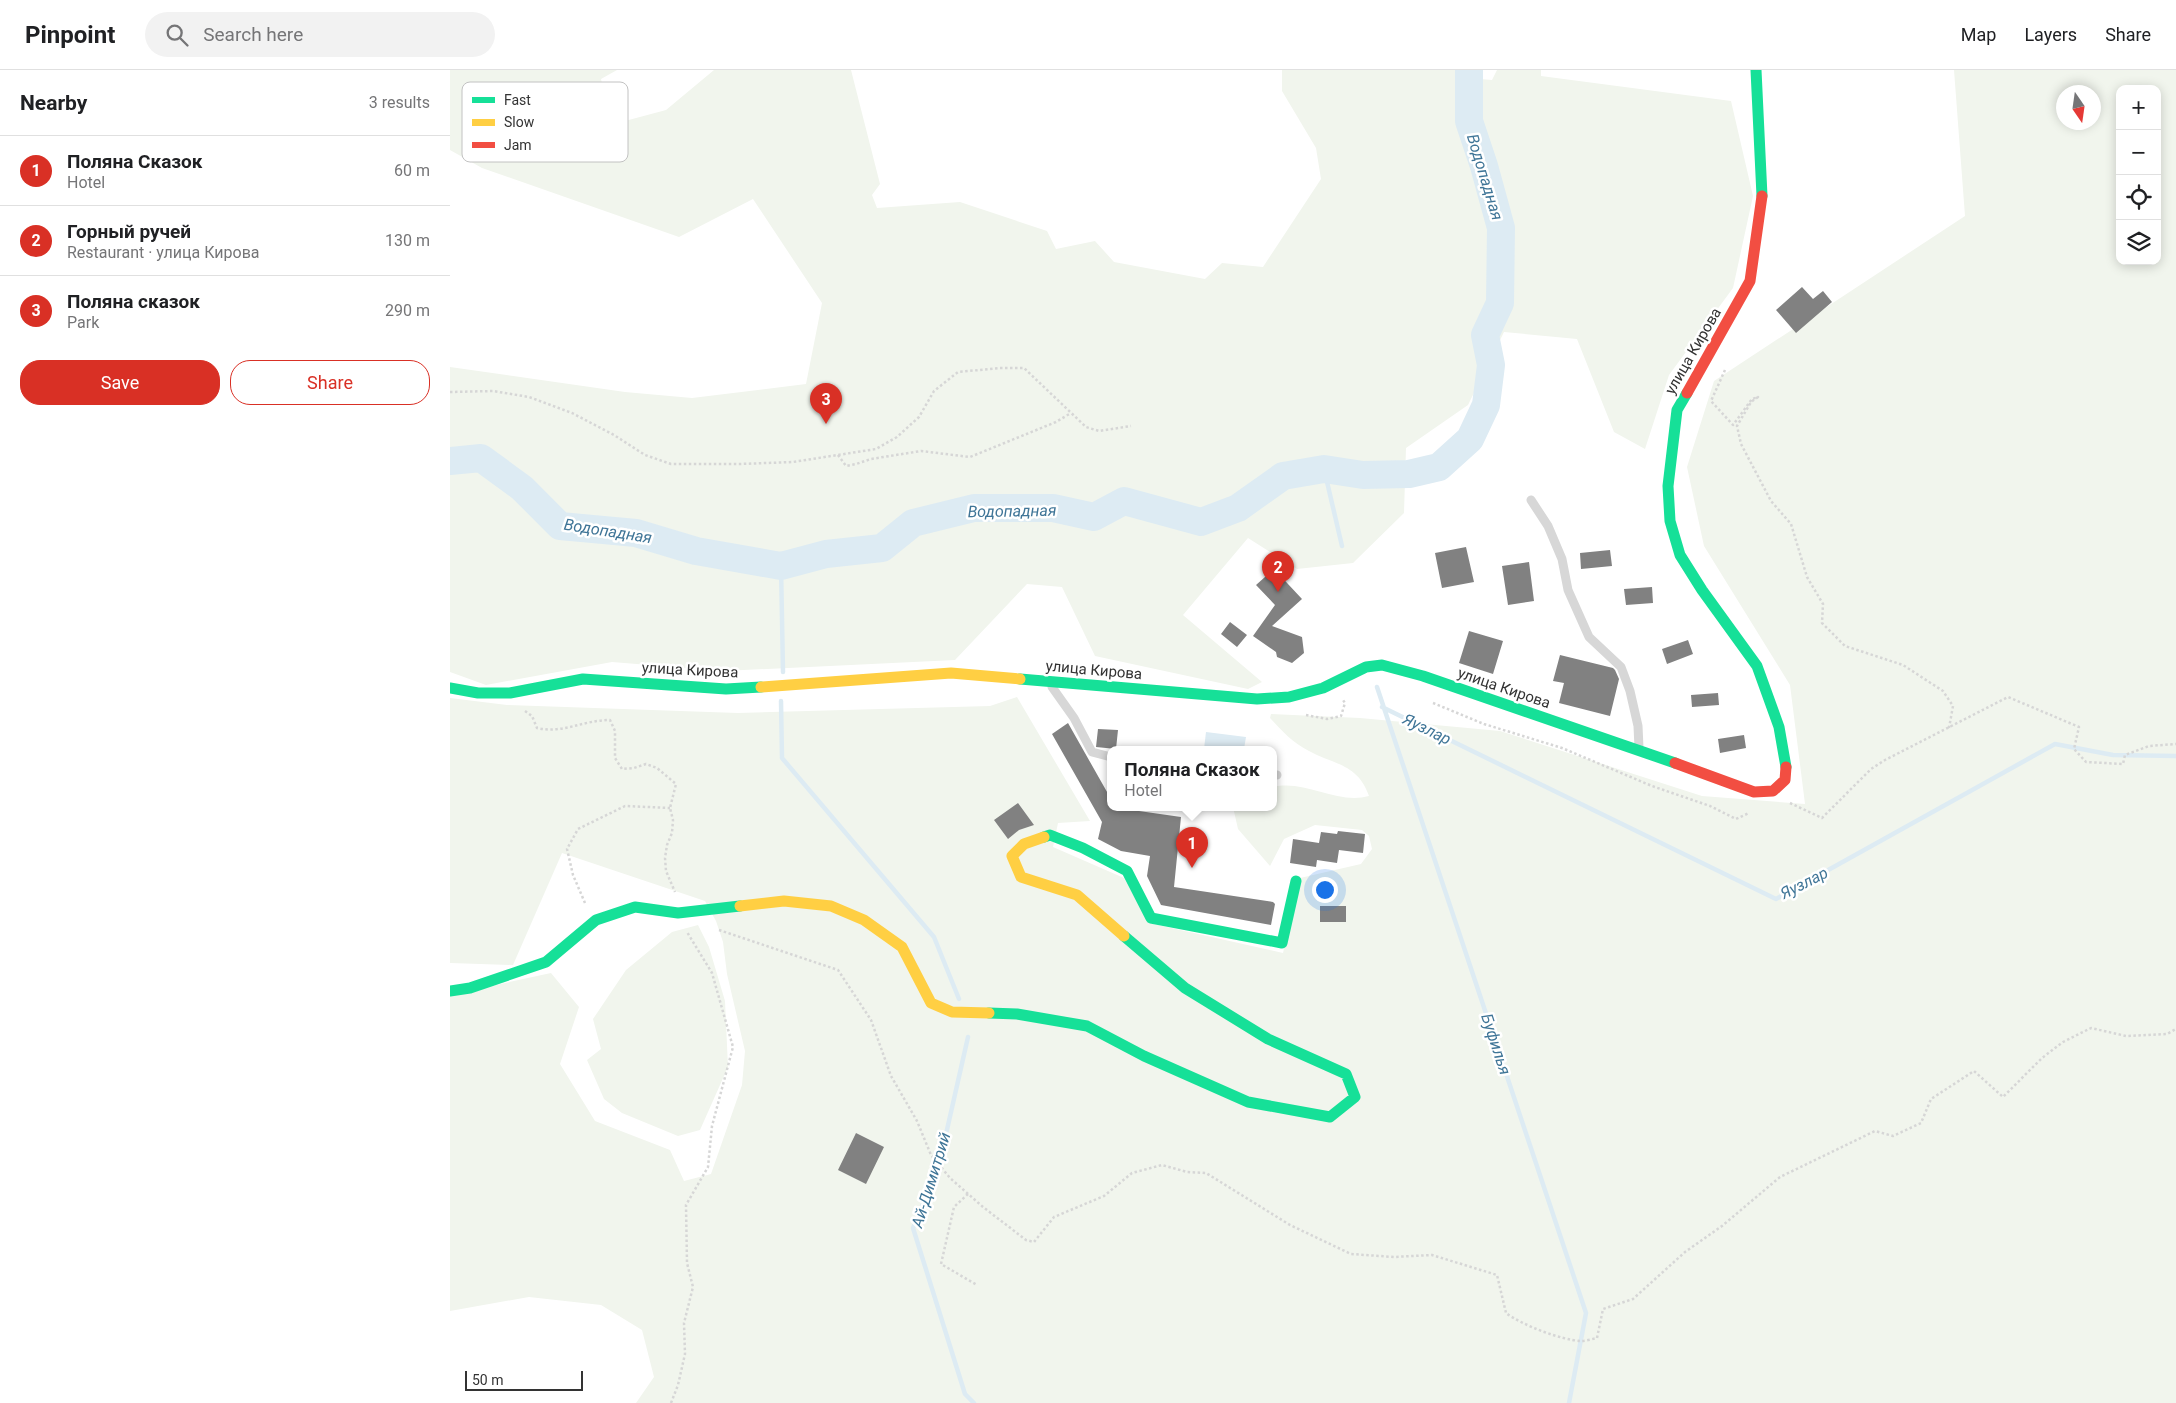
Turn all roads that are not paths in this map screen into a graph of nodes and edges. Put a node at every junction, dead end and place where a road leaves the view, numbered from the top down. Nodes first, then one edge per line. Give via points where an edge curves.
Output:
1 (1756, 70) edge
2 (1531, 500) dead end
3 (1048, 680) junction
4 (450, 688) edge
5 (1640, 750) junction
6 (1107, 756) edge
7 (1296, 881) dead end
8 (450, 991) edge

1 - 5 street, улица Кирова via 1762,193 1750,282 1677,410 1668,486 1670,521 1680,555 1757,666 1779,728 1786,760 1785,780 1773,791 1754,792
2 - 5 lane via 1548,526 1562,559 1568,590 1589,637 1621,667 1630,691
3 - 4 street, улица Кирова via 951,673 726,690 583,679 510,693 478,693
3 - 5 street, улица Кирова via 1257,699 1289,698 1323,688 1366,667 1382,665
3 - 6 lane via 1092,752
7 - 8 street via 1282,943 1152,918 1126,872 1050,835 1024,844 1012,856 1021,877 1077,895 1185,988 1268,1039 1346,1074 1355,1097 1330,1117 1248,1102 1144,1056 1087,1026 1017,1014 952,1012 931,1003 902,947 864,920 831,906 784,901 678,913 635,907 596,920 546,962 470,988

